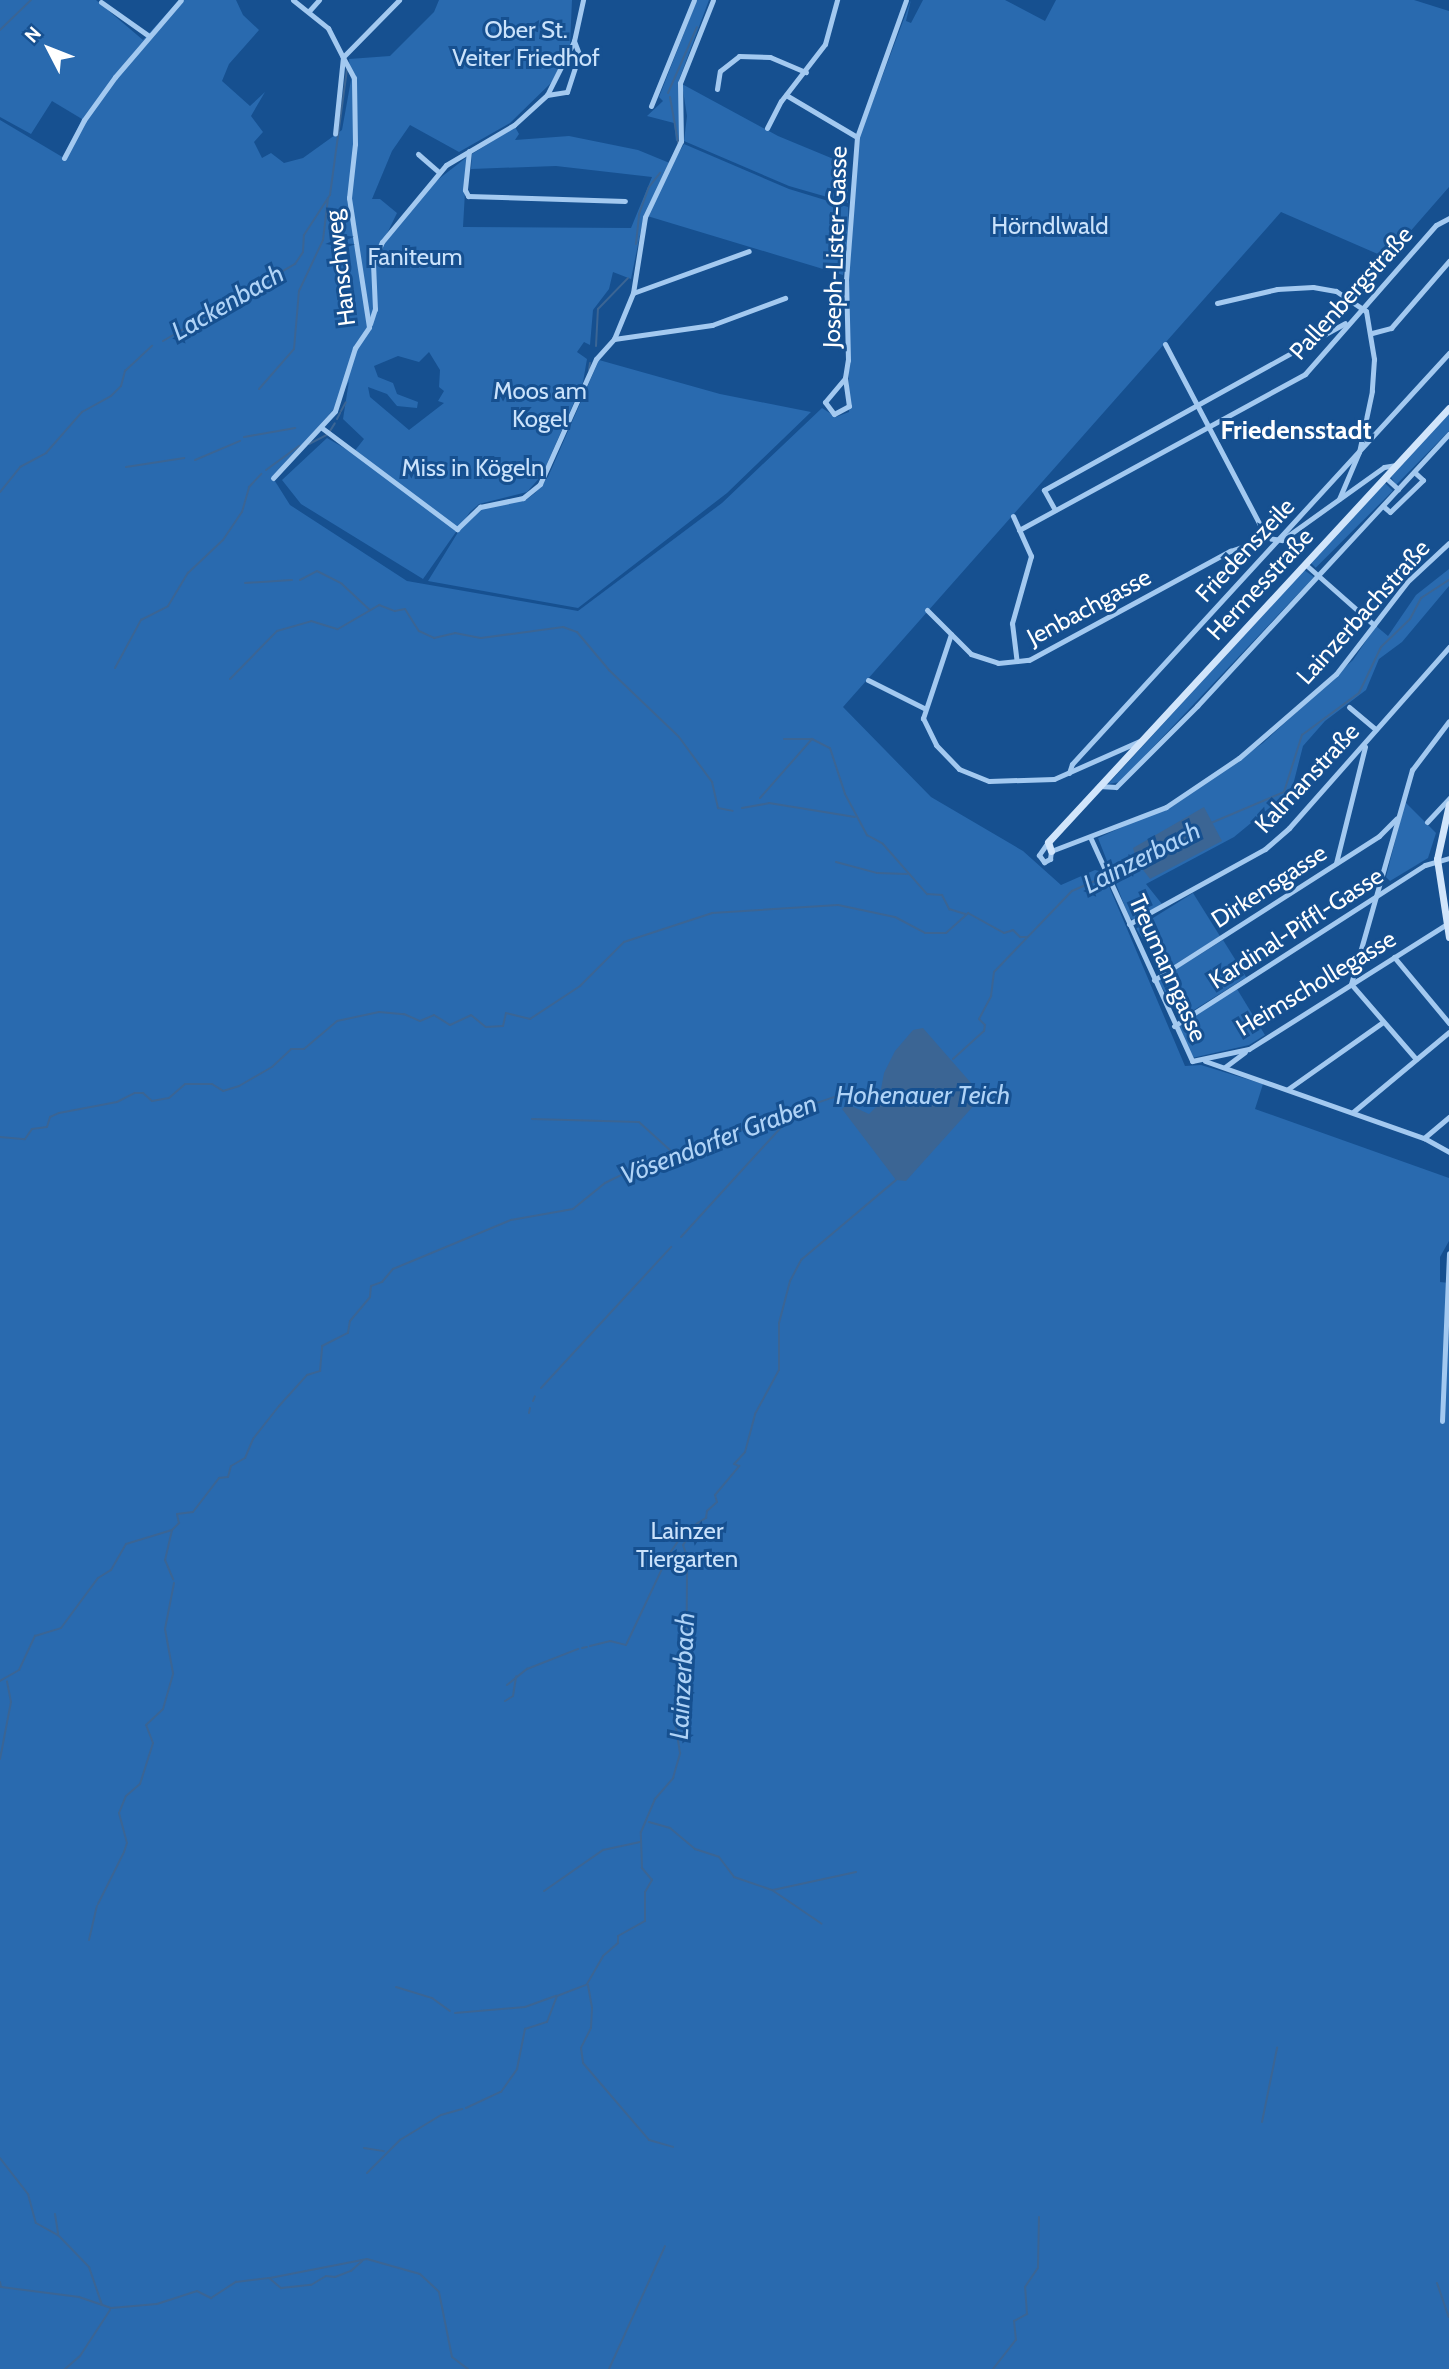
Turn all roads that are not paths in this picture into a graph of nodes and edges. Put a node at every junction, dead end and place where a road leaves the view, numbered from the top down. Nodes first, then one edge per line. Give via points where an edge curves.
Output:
1 (181, 0) edge
2 (293, 0) edge
3 (319, 0) edge
4 (399, 0) edge
5 (583, 0) edge
6 (694, 0) edge
7 (713, 0) edge
8 (837, 0) edge
9 (906, 0) edge
10 (101, 2) dead end
11 (309, 11) junction
12 (149, 36) junction
13 (574, 41) junction
14 (346, 61) junction
15 (806, 72) junction
16 (717, 89) dead end
17 (547, 95) junction
18 (786, 95) junction
19 (651, 106) dead end
20 (767, 128) dead end
21 (335, 134) dead end
22 (857, 137) junction
23 (469, 151) junction
24 (418, 155) dead end
25 (64, 158) dead end
26 (439, 172) junction
27 (625, 201) dead end
28 (1449, 218) edge
29 (749, 251) dead end
30 (1449, 261) edge
31 (633, 293) junction
32 (785, 298) dead end
33 (1217, 303) dead end
34 (1362, 307) junction
35 (1351, 319) junction
36 (369, 327) junction
37 (1372, 333) junction
38 (614, 338) junction
39 (1165, 344) dead end
40 (1449, 353) edge
41 (845, 377) junction
42 (1196, 405) junction
43 (1449, 408) edge
44 (323, 428) junction
45 (1208, 428) junction
46 (1449, 434) edge
47 (1359, 452) junction
48 (1396, 465) junction
49 (1414, 472) junction
50 (1385, 477) junction
51 (273, 478) dead end
52 (1398, 489) junction
53 (1339, 499) junction
54 (1383, 506) junction
55 (1055, 510) junction
56 (1013, 516) dead end
57 (1019, 530) junction
58 (1267, 538) junction
59 (1278, 541) junction
60 (1449, 543) edge
61 (1305, 564) junction
62 (1319, 575) junction
63 (927, 610) dead end
64 (1374, 625) junction
65 (951, 634) junction
66 (1449, 647) edge
67 (1017, 661) junction
68 (868, 680) dead end
69 (1349, 707) dead end
70 (924, 708) junction
71 (1449, 721) edge
72 (1376, 730) junction
73 (1142, 740) junction
74 (1366, 744) junction
75 (1069, 773) junction
76 (1100, 786) junction
77 (1449, 798) edge
78 (1449, 804) edge
79 (1399, 816) junction
80 (1427, 822) dead end
81 (1093, 838) junction
82 (1048, 842) junction
83 (1051, 851) junction
84 (1449, 858) edge
85 (1437, 859) junction
86 (1336, 863) junction
87 (1375, 898) junction
88 (1129, 924) junction
89 (1444, 925) junction
90 (1449, 937) edge
91 (1394, 957) junction
92 (1154, 980) junction
93 (1351, 984) junction
94 (1383, 1022) junction
95 (1449, 1023) edge
96 (1174, 1026) junction
97 (1449, 1032) edge
98 (1249, 1049) junction
99 (1416, 1059) junction
100 (1202, 1060) junction
101 (1225, 1067) junction
102 (1288, 1089) junction
103 (1353, 1112) junction
104 (1449, 1117) edge
105 (1424, 1138) junction
106 (1449, 1152) edge
107 (1449, 1253) edge
108 (1442, 1422) dead end

1 - 12 street
2 - 11 street
3 - 11 street
4 - 14 street
5 - 13 street
6 - 19 street
7 - 31 street via 680,83 681,141 645,217
8 - 15 street via 829,35
9 - 22 street, Joseph-Lister-Gasse
10 - 12 street
11 - 14 street via 328,28
12 - 25 street via 84,120
13 - 17 street
13 - 17 street via 579,54 567,92
14 - 21 street
14 - 36 street, Hanschweg via 355,129 349,198
15 - 16 street via 770,57 739,56 723,67
15 - 18 street
17 - 23 street via 514,124
18 - 20 street
18 - 22 street
22 - 41 street, Joseph-Lister-Gasse via 846,280
23 - 26 street
23 - 27 street via 468,196
24 - 26 street
26 - 36 street via 377,251 375,309
28 - 34 street, Pallenbergstraße via 1436,225
29 - 31 street
30 - 37 street via 1391,328
31 - 38 street
32 - 38 street via 712,325
33 - 34 street via 1277,289 1313,287 1336,291
34 - 35 street, Pallenbergstraße
34 - 37 street
35 - 42 street
35 - 45 street, Pallenbergstraße via 1305,374
36 - 44 street, Hanschweg via 347,368 341,399
37 - 47 street via 1372,391
38 - 44 street via 596,359 540,484 523,498 480,507 457,529
39 - 42 street
40 - 47 street, Friedenszeile
41 - 41 street, Joseph-Lister-Gasse via 825,401 834,414 849,406
42 - 45 street
42 - 55 street via 1044,490
43 - 48 street, Hermesstraße
44 - 51 street, Hanschweg
45 - 55 street, Pallenbergstraße
45 - 58 street
46 - 49 street, Hermesstraße
47 - 53 street
47 - 59 street, Friedenszeile
48 - 50 street, Hermesstraße
48 - 53 street via 1384,467
49 - 52 street, Hermesstraße
49 - 54 street, Hermesstraße via 1423,480 1390,512
50 - 52 street
50 - 61 street, Hermesstraße
52 - 54 street, Hermesstraße
53 - 59 street
54 - 62 street, Hermesstraße
55 - 57 street, Pallenbergstraße
56 - 57 street
57 - 67 street via 1031,556 1012,623
58 - 59 street
58 - 67 street, Jenbachgasse via 1230,551 1029,660
59 - 75 street, Friedenszeile via 1072,764
60 - 64 street, Lainzerbachstraße via 1407,582
61 - 62 street
61 - 73 street, Hermesstraße
62 - 64 street
62 - 76 street, Hermesstraße via 1116,787
63 - 65 street, Jenbachgasse
64 - 81 street, Lainzerbachstraße via 1336,674 1239,758 1166,807
65 - 67 street, Jenbachgasse via 971,654 987,662
65 - 70 street
66 - 72 street, Kalmanstraße
68 - 70 street
69 - 72 street
70 - 75 street via 926,727 941,751 974,776 989,781 1054,779
71 - 79 street via 1419,757
72 - 74 street, Kalmanstraße
73 - 75 street
73 - 76 street, Hermesstraße
74 - 86 street
74 - 88 street, Kalmanstraße via 1265,849
76 - 82 street, Hermesstraße
77 - 80 street
78 - 85 street
79 - 86 street, Dirkensgasse via 1380,836
79 - 87 street
81 - 83 street, Lainzerbachstraße
81 - 88 street, Treumanngasse
82 - 83 street
82 - 83 street via 1041,850 1041,860 1050,859
84 - 85 street
85 - 87 street, Kardinal-Piffl-Gasse
85 - 89 street
86 - 92 street, Dirkensgasse
87 - 93 street
87 - 96 street, Kardinal-Piffl-Gasse
88 - 92 street, Treumanngasse
89 - 90 street
89 - 91 street, Heimschollegasse
91 - 93 street, Heimschollegasse
91 - 95 street
92 - 96 street, Treumanngasse
93 - 94 street
93 - 98 street, Heimschollegasse
94 - 99 street
94 - 102 street
96 - 100 street, Treumanngasse via 1189,1059
97 - 99 street
98 - 100 street, Heimschollegasse
98 - 101 street
99 - 103 street
100 - 101 street
101 - 102 street
102 - 103 street
103 - 105 street
104 - 105 street
105 - 106 street
107 - 108 street

